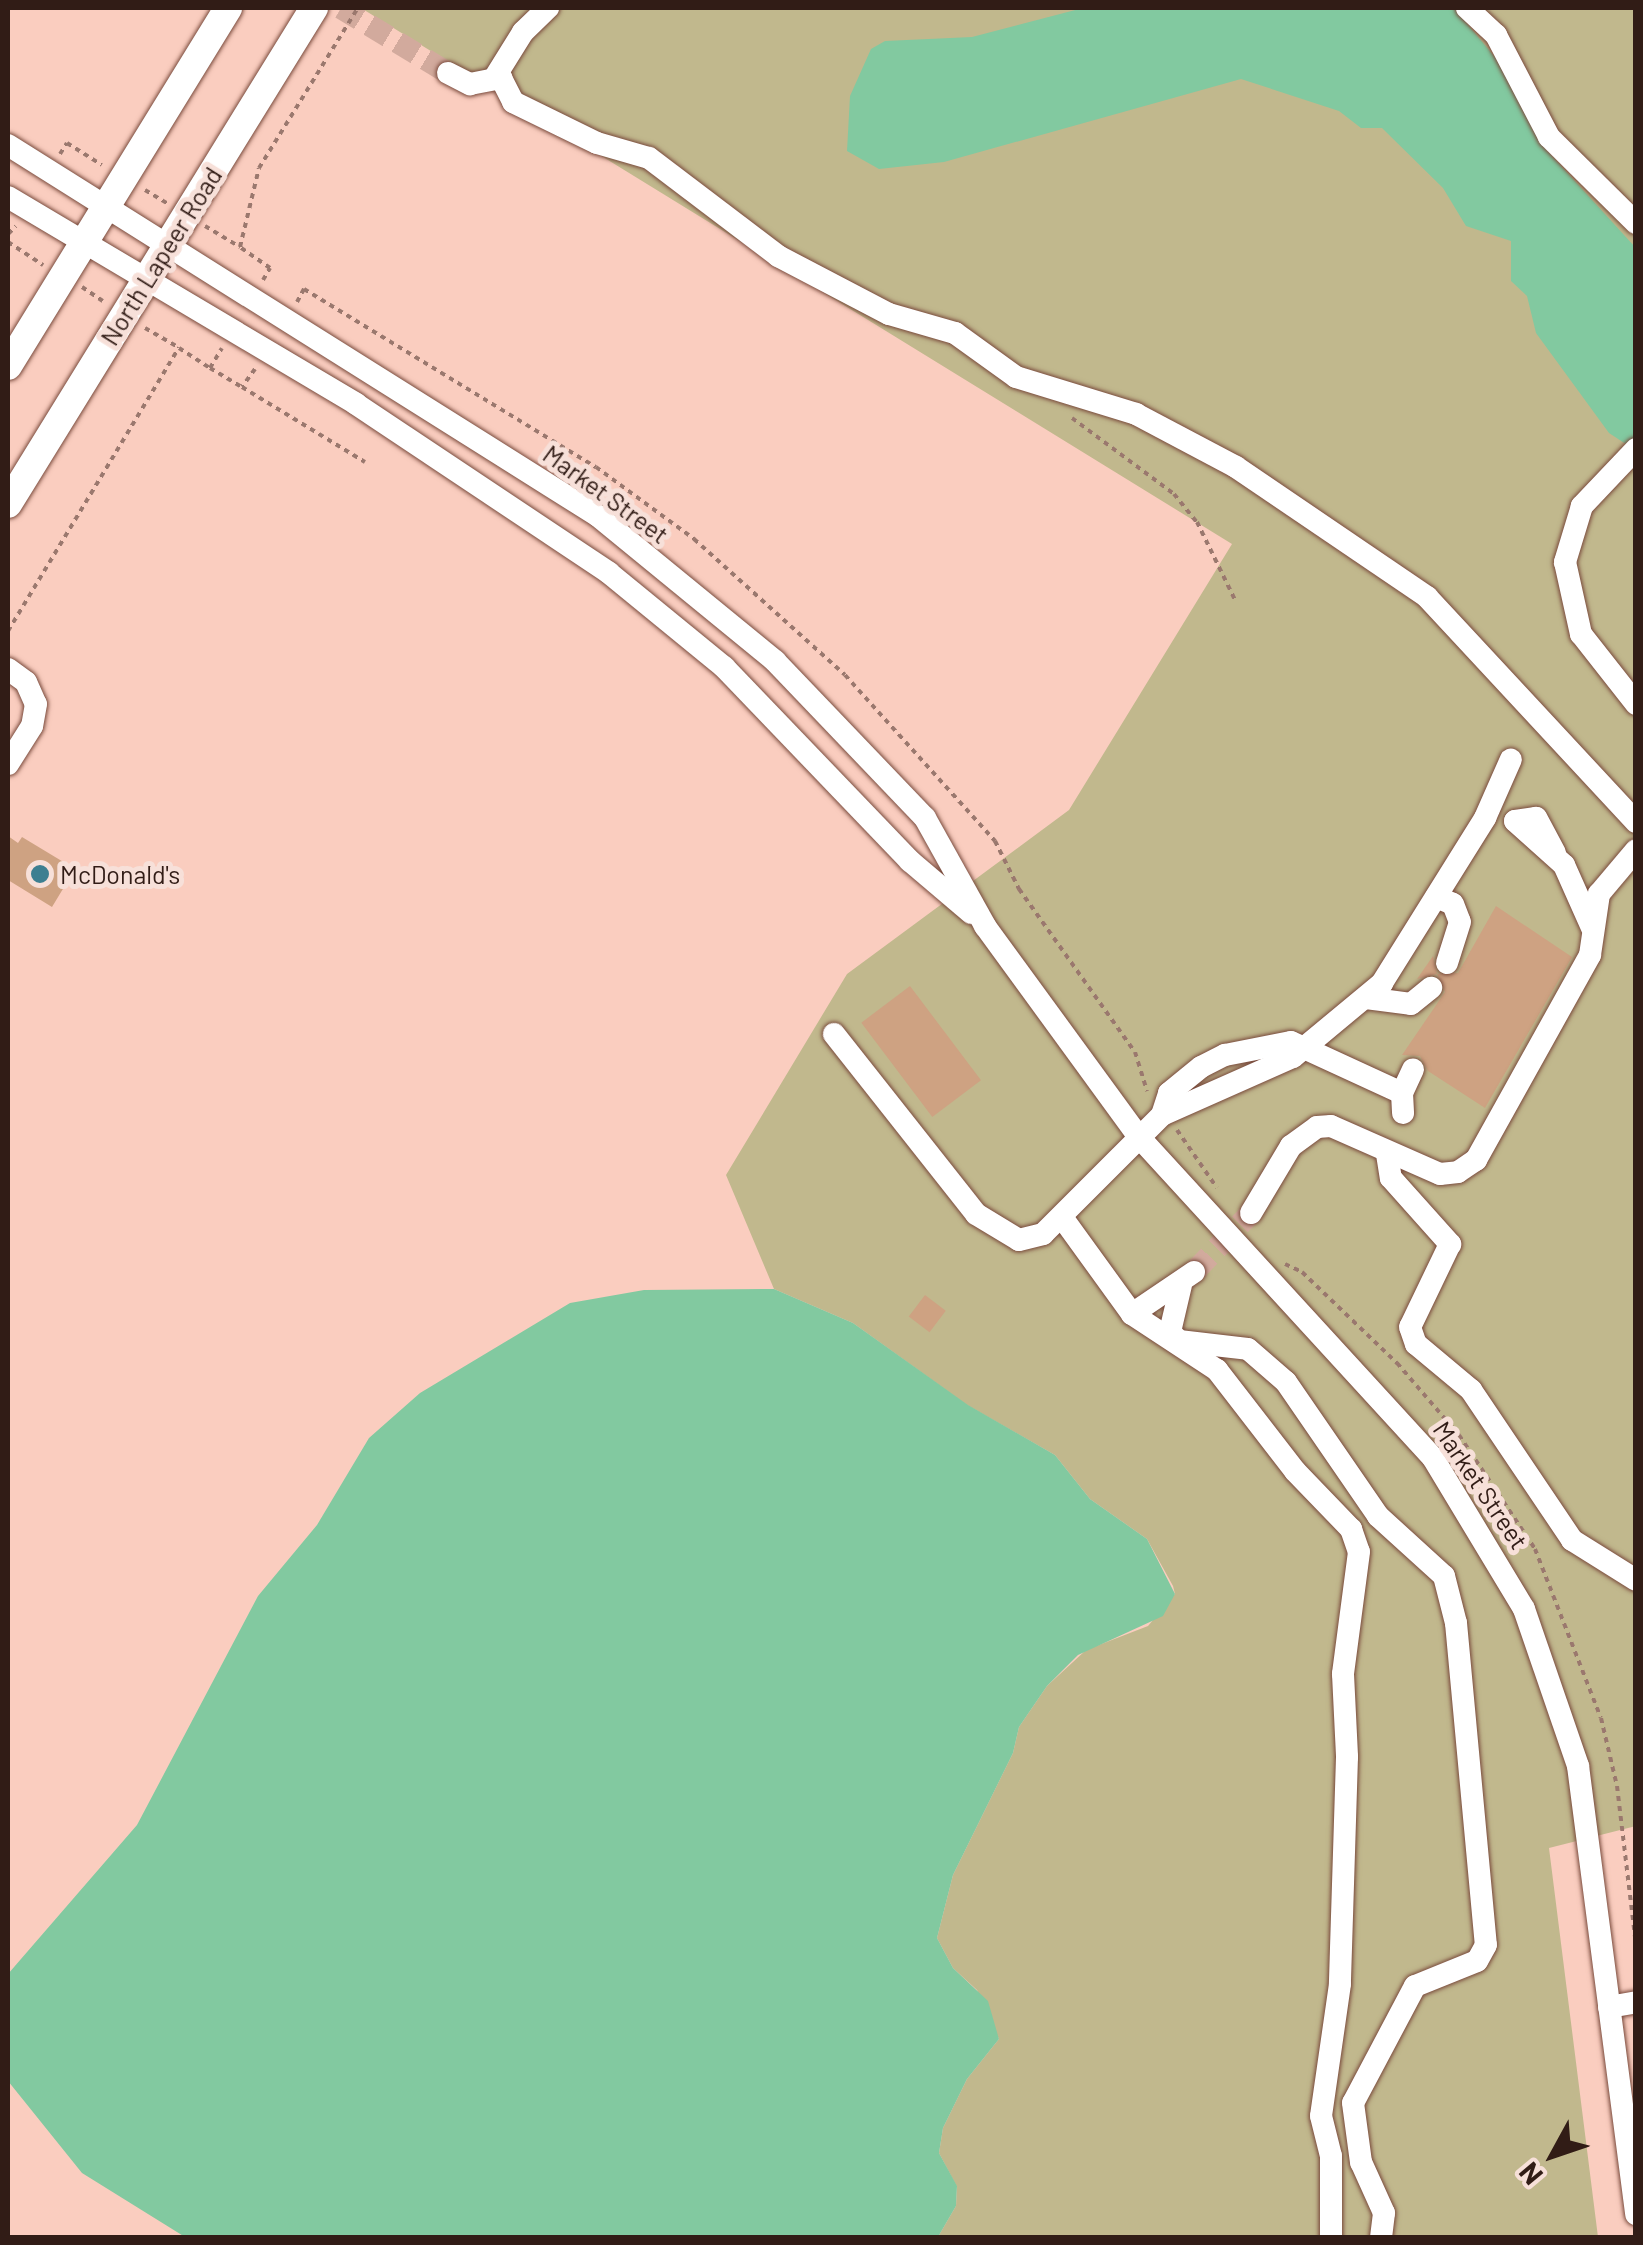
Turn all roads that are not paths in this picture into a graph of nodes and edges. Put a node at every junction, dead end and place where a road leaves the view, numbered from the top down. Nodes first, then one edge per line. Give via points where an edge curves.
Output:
1 (228, 8) edge
2 (314, 8) edge
3 (548, 8) edge
4 (1468, 8) edge
5 (448, 73) tunnel mouth
6 (495, 77) junction
7 (8, 145) edge
8 (8, 197) edge
9 (105, 204) junction
10 (1636, 223) edge
11 (81, 240) junction
12 (168, 243) junction
13 (145, 282) junction
14 (8, 366) edge
15 (1629, 455) edge
16 (8, 504) edge
17 (8, 669) edge
18 (1636, 704) edge
19 (1511, 759) dead end
20 (8, 764) edge
21 (1636, 822) edge
22 (1636, 850) edge
23 (1555, 853) dead end
24 (1436, 897) junction
25 (985, 926) junction
26 (1592, 928) junction
27 (1447, 963) dead end
28 (1431, 988) dead end
29 (1366, 998) junction
30 (834, 1034) dead end
31 (1305, 1045) junction
32 (1413, 1070) dead end
33 (1140, 1136) junction
34 (1387, 1154) junction
35 (1251, 1213) tunnel mouth
36 (1064, 1220) junction
37 (1132, 1314) junction
38 (1180, 1341) junction
39 (1636, 1580) edge
40 (1636, 2002) edge
41 (1609, 2007) junction
42 (1636, 2214) edge
43 (1331, 2238) edge
44 (1382, 2238) edge

1 - 9 main road
2 - 12 main road, North Lapeer Road
3 - 6 street via 523,32
4 - 10 street via 1496,36 1549,137
5 - 6 street via 470,84
6 - 21 street via 512,102 597,143 649,158 778,256 889,314 955,333 1037,386 1136,414 1236,467 1426,597
7 - 9 street, Market Street
8 - 11 street, Market Street
9 - 11 main road
9 - 12 street, Market Street
11 - 13 street, Market Street
11 - 14 main road
12 - 13 main road, North Lapeer Road
12 - 25 street, Market Street via 598,516 776,660 926,818
13 - 16 main road, North Lapeer Road
13 - 25 street, Market Street via 356,404 609,573 724,667 910,860
15 - 18 street via 1596,485 1572,525 1566,581 1581,634
17 - 20 street via 26,682 36,704 32,726
19 - 24 street via 1485,818
22 - 26 street via 1609,874
23 - 26 street
24 - 27 street via 1453,904 1460,922
24 - 29 street
25 - 33 street, Market Street
26 - 34 street via 1590,954 1476,1160 1440,1174
28 - 29 street via 1411,1004
29 - 31 street
30 - 36 street via 997,1232 1019,1240
31 - 32 street via 1403,1103
31 - 33 street via 1225,1054 1169,1093 1162,1115
33 - 36 street
33 - 41 street, Market Street via 1212,1223 1402,1418 1502,1566 1539,1647 1578,1766
34 - 35 street via 1331,1126 1308,1130 1284,1156
34 - 39 street via 1391,1178 1450,1244 1410,1327 1416,1344 1471,1390 1572,1540
36 - 37 street
37 - 38 street via 1146,1328
37 - 38 street via 1187,1278 1168,1326
38 - 43 street via 1238,1392 1282,1456 1357,1539 1359,1567 1342,1674 1347,1757 1340,1984 1321,2116 1331,2156
38 - 44 street via 1248,1349 1286,1382 1378,1516 1444,1576 1456,1622 1486,1945 1477,1961 1415,1986 1353,2103 1361,2162 1384,2213
40 - 41 street
41 - 42 street, Market Street

